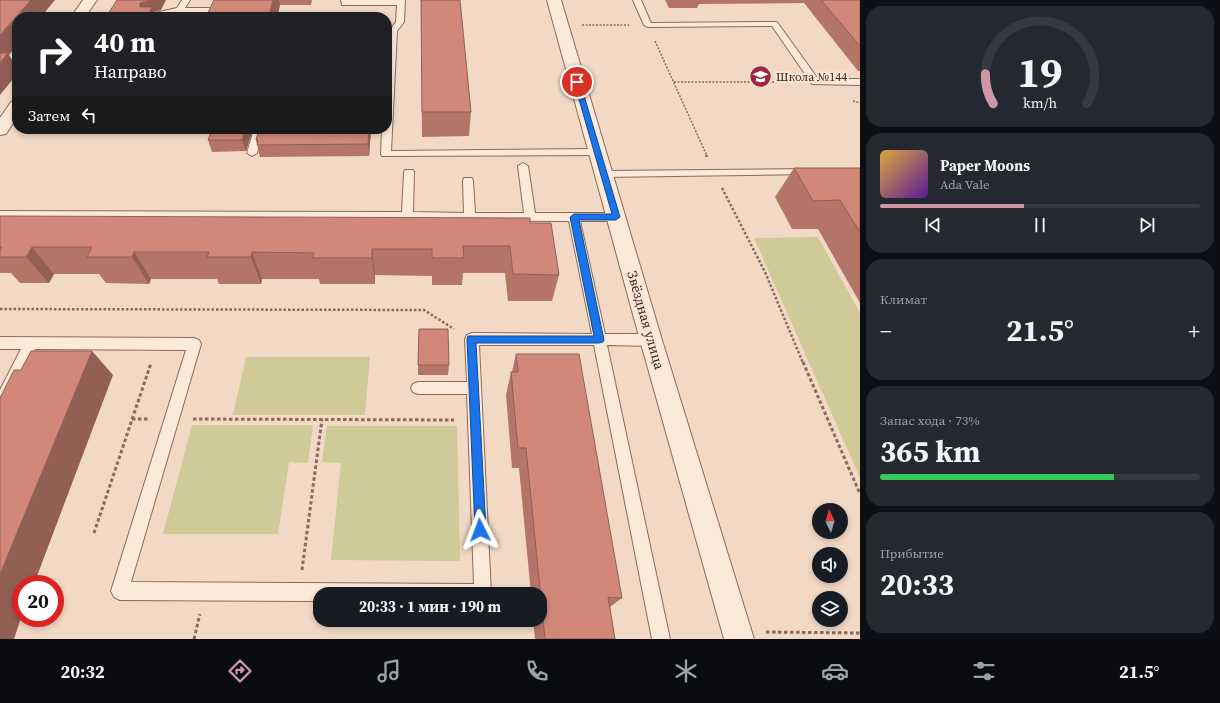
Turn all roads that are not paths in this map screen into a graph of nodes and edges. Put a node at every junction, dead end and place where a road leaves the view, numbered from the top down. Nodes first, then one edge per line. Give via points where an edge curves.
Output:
1 (90, 0) edge
2 (186, 0) edge
3 (345, 0) edge
4 (554, 0) edge
5 (637, 0) edge
6 (401, 1) edge
7 (180, 10) junction
8 (221, 10) edge
9 (82, 12) edge
10 (171, 12) edge
11 (392, 39) edge
12 (860, 82) edge
13 (12, 113) edge
14 (0, 130) edge
15 (258, 134) edge
16 (387, 134) edge
17 (597, 152) junction
18 (252, 153) dead end
19 (523, 166) dead end
20 (409, 172) dead end
21 (814, 172) edge
22 (603, 174) junction
23 (468, 181) dead end
24 (0, 215) edge
25 (407, 216) junction
26 (470, 217) junction
27 (530, 217) junction
28 (574, 217) junction
29 (616, 217) junction
30 (599, 340) junction
31 (651, 340) junction
32 (0, 343) edge
33 (31, 343) junction
34 (418, 388) dead end
35 (474, 388) junction
36 (2, 396) edge
37 (738, 635) edge
38 (661, 639) edge

1 - 9 street
2 - 7 lane
3 - 6 lane via 345,3
4 - 17 street, Звёздная улица
5 - 12 lane via 648,24 774,24 815,82
6 - 11 lane via 400,22 393,31
7 - 8 lane
7 - 10 lane
13 - 14 street
15 - 18 lane
16 - 17 lane via 386,154
17 - 22 street, Звёздная улица
19 - 27 lane
20 - 25 lane
21 - 22 lane
22 - 29 street, Звёздная улица
23 - 26 lane
24 - 25 lane
25 - 26 lane
26 - 27 lane
27 - 28 lane
28 - 29 lane
28 - 30 lane
29 - 31 street, Звёздная улица
30 - 31 lane
30 - 35 lane via 472,339
30 - 38 lane
31 - 37 street, Звёздная улица
32 - 33 lane
33 - 35 lane via 194,344 120,591 483,593
33 - 36 lane
34 - 35 lane

